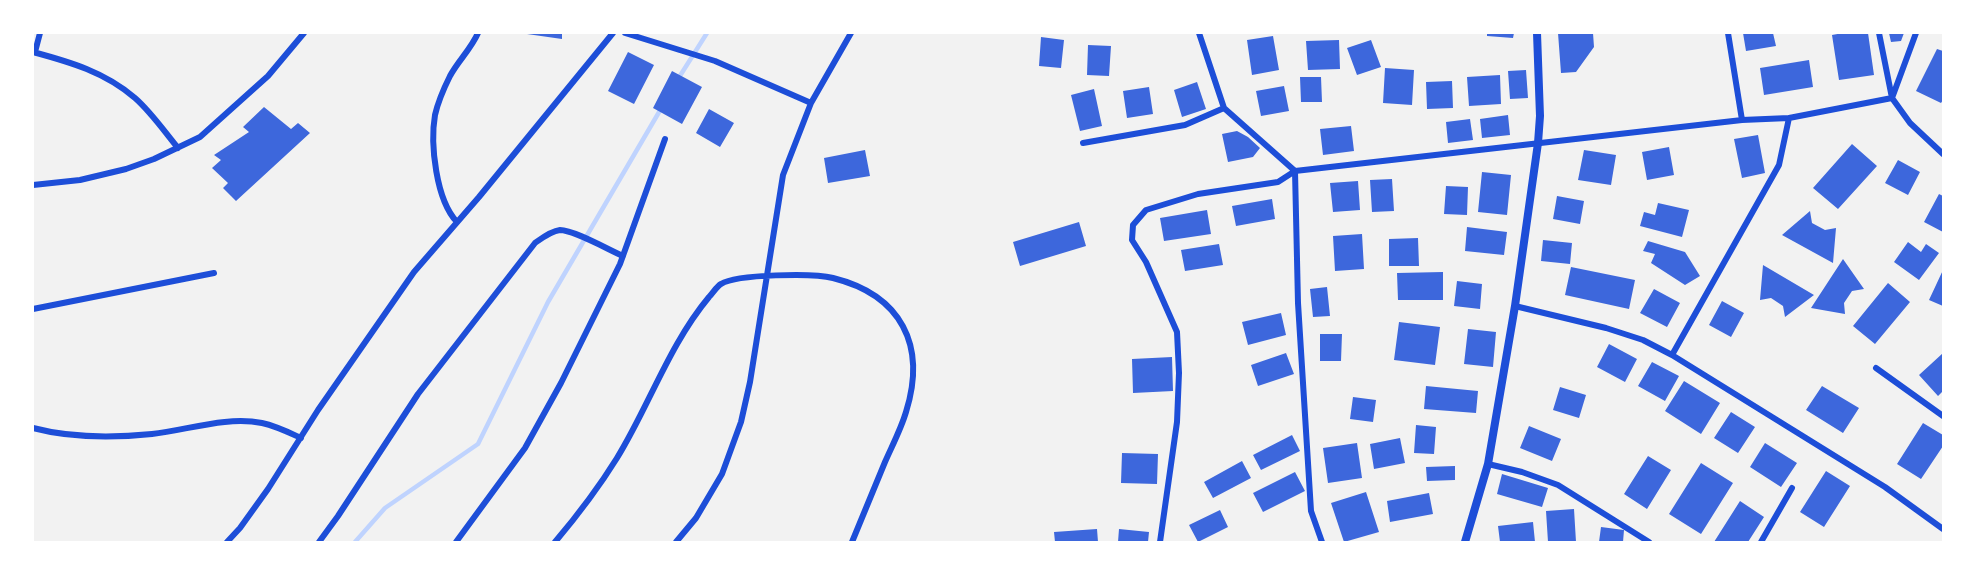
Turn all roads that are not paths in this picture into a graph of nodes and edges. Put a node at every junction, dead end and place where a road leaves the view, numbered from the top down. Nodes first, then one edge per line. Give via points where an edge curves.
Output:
1 (40, 33) edge
2 (304, 33) edge
3 (478, 33) edge
4 (613, 33) edge
5 (625, 33) edge
6 (851, 33) edge
7 (1199, 33) edge
8 (1537, 33) edge
9 (1728, 33) edge
10 (1879, 33) edge
11 (1916, 33) edge
12 (34, 52) edge
13 (1892, 98) junction
14 (811, 103) junction
15 (1224, 108) junction
16 (1789, 118) junction
17 (1742, 120) junction
18 (665, 139) dead end
19 (1083, 143) dead end
20 (1538, 143) junction
21 (178, 147) junction
22 (1943, 154) edge
23 (1295, 171) junction
24 (33, 185) edge
25 (457, 222) junction
26 (623, 256) junction
27 (214, 273) dead end
28 (766, 277) junction
29 (1515, 306) junction
30 (33, 309) edge
31 (1672, 355) junction
32 (1876, 368) dead end
33 (1943, 416) edge
34 (33, 428) edge
35 (301, 438) junction
36 (1488, 464) junction
37 (1792, 488) dead end
38 (1943, 529) edge
39 (228, 542) edge
40 (319, 542) edge
41 (456, 542) edge
42 (555, 542) edge
43 (676, 542) edge
44 (852, 542) edge
45 (1160, 542) edge
46 (1322, 542) edge
47 (1465, 542) edge
48 (1650, 542) edge
49 (1761, 542) edge

1 - 12 street
2 - 21 street via 268,76 200,137
3 - 25 street via 452,73 435,116 434,156 442,198
4 - 25 street
5 - 14 street via 715,61
6 - 14 street
7 - 15 street
8 - 20 street
9 - 17 street
10 - 13 street
11 - 13 street
12 - 21 street via 73,63 114,82 136,99
13 - 16 street
13 - 22 street via 1910,123
14 - 28 street via 783,175
15 - 19 street via 1185,125
15 - 23 street
16 - 17 street
16 - 31 street via 1779,165
17 - 20 street
18 - 26 street
20 - 23 street
20 - 29 street
21 - 24 street via 126,169 80,180
23 - 45 street via 1278,182 1198,194 1146,210 1133,225 1132,240 1177,332 1177,422
23 - 46 street via 1298,303 1311,511
25 - 35 street via 414,272
26 - 40 street via 561,230 535,243 418,394
26 - 41 street via 525,448
27 - 30 street
28 - 42 street via 743,277 720,284 699,309 617,458
28 - 43 street via 741,422 722,474 696,518
28 - 44 street via 821,275 853,283 898,315 911,343 912,378 906,411
29 - 31 street via 1606,328
29 - 36 street
31 - 38 street via 1885,487
32 - 33 street
34 - 35 street via 51,433 110,436 237,421 260,423
35 - 39 street
36 - 47 street
36 - 48 street via 1558,485
37 - 49 street

